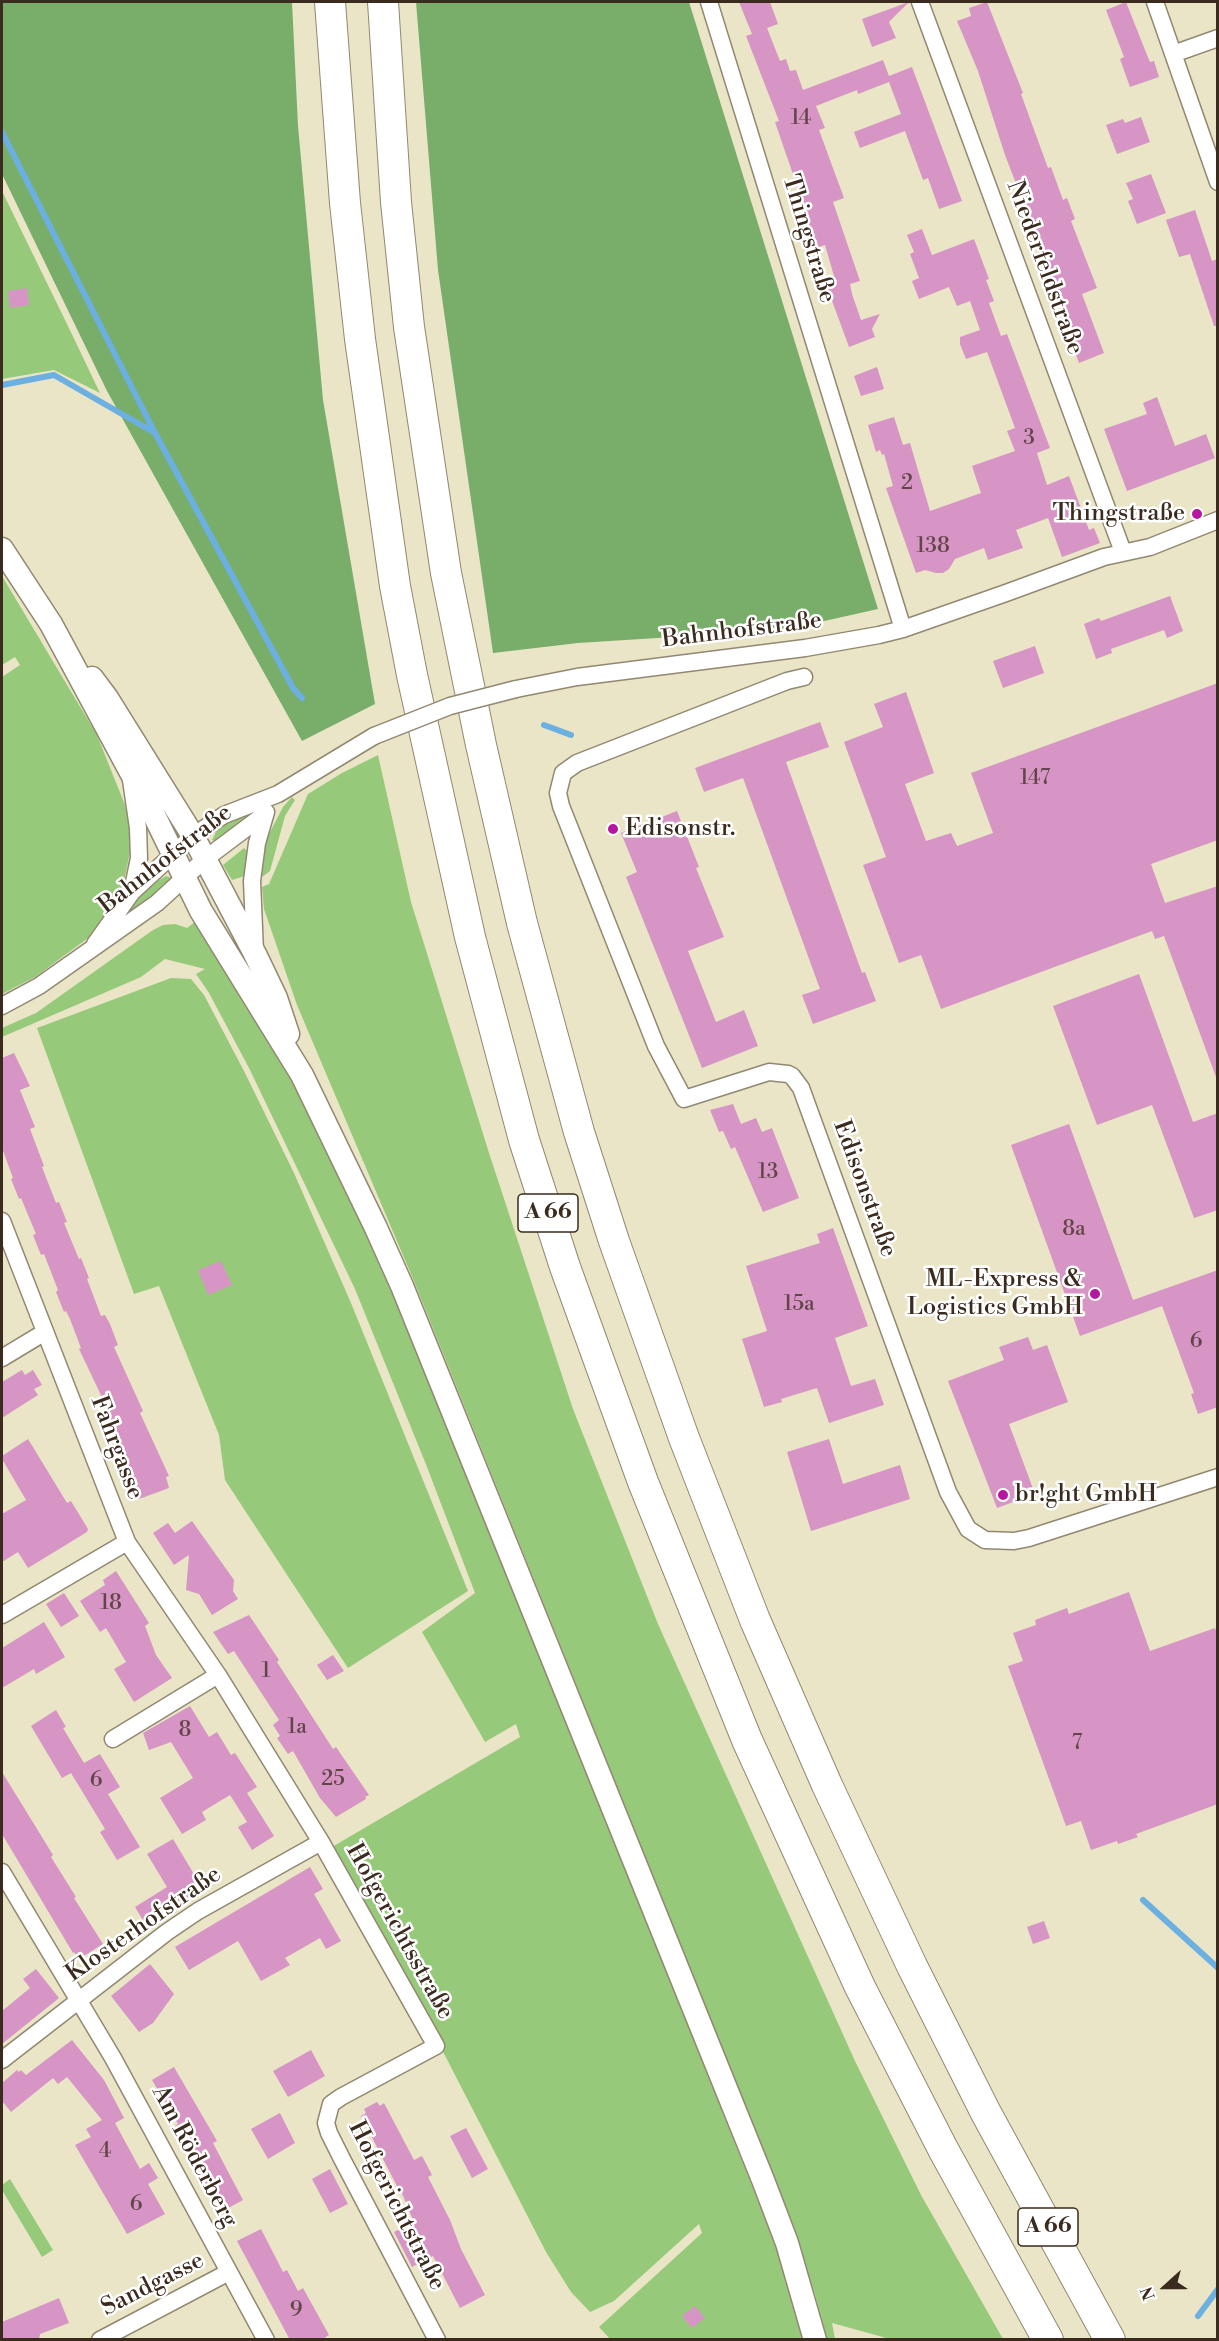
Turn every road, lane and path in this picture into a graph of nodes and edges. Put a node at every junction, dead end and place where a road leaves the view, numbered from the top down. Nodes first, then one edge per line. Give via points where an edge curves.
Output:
1 (330, 2) edge
2 (383, 2) edge
3 (709, 2) edge
4 (920, 2) edge
5 (1155, 2) edge
6 (1218, 38) edge
7 (1173, 54) junction
8 (1218, 182) edge
9 (1218, 520) edge
10 (2, 549) edge
11 (1124, 552) junction
12 (51, 624) junction
13 (903, 629) junction
14 (804, 677) dead end
15 (129, 769) junction
16 (278, 794) junction
17 (265, 814) junction
18 (193, 836) junction
19 (173, 855) junction
20 (205, 859) junction
21 (185, 879) junction
22 (132, 892) junction
23 (95, 944) junction
24 (255, 954) junction
25 (2, 1006) edge
26 (302, 1075) junction
27 (2, 1221) edge
28 (45, 1332) junction
29 (2, 1358) edge
30 (1218, 1477) edge
31 (127, 1542) junction
32 (2, 1615) edge
33 (218, 1675) junction
34 (113, 1739) dead end
35 (321, 1842) junction
36 (2, 1872) edge
37 (78, 1999) junction
38 (436, 2046) joint
39 (2, 2060) edge
40 (229, 2272) junction
41 (100, 2340) edge
42 (266, 2340) edge
43 (437, 2340) edge
44 (815, 2340) edge
45 (1048, 2340) edge
46 (1110, 2340) edge

1 - 45 highway, A 66 via 358,328 395,586 470,937 524,1140 565,1267 643,1482 747,1740 866,1997
2 - 46 highway, A 66 via 409,327 446,573 522,923 583,1143 684,1438 827,1785 986,2114
3 - 13 street, Thingstraße
4 - 11 street, Niederfeldstraße
5 - 7 street
6 - 7 street
7 - 8 street
9 - 11 street, Bahnhofstraße via 1150,547
10 - 12 main road
11 - 13 street, Bahnhofstraße
12 - 15 main road
12 - 18 main road via 108,698
13 - 16 street, Bahnhofstraße, bridge via 851,641 586,676 450,706 374,736
14 - 30 street, Edisonstraße via 577,763 563,773 558,793 561,806 656,1046 684,1099 769,1072 788,1074 801,1088 948,1492 968,1529 985,1540 1029,1538
15 - 19 main road
15 - 22 street, Bahnhofstraße via 139,858
16 - 17 street, Bahnhofstraße
16 - 18 street, Bahnhofstraße via 224,815
17 - 20 street, Bahnhofstraße
17 - 24 street, Bahnhofstraße via 252,880
18 - 19 street, Bahnhofstraße
18 - 20 main road
19 - 21 main road
19 - 22 street, Bahnhofstraße
20 - 21 street, Bahnhofstraße
20 - 24 main road
21 - 23 street, Bahnhofstraße via 157,903
21 - 26 main road
22 - 23 street, Bahnhofstraße
23 - 25 street, Bahnhofstraße via 39,986
24 - 26 main road via 276,998
26 - 44 main road via 402,1286 763,2180 787,2243
27 - 28 street, Fahrgasse
28 - 29 street
28 - 31 street, Fahrgasse
31 - 32 street
31 - 33 street, Fahrgasse
33 - 34 street
33 - 35 street, Fahrgasse
35 - 37 street, Klosterhofstraße via 198,1911
35 - 38 street, Hofgerichtsstraße
36 - 37 street, Am Röderberg
37 - 39 street, Klosterhofstraße
37 - 40 street, Am Röderberg
38 - 43 street, Hofgerichtstraße via 331,2104 326,2123
40 - 41 street, Sandgasse
40 - 42 street, Am Röderberg

